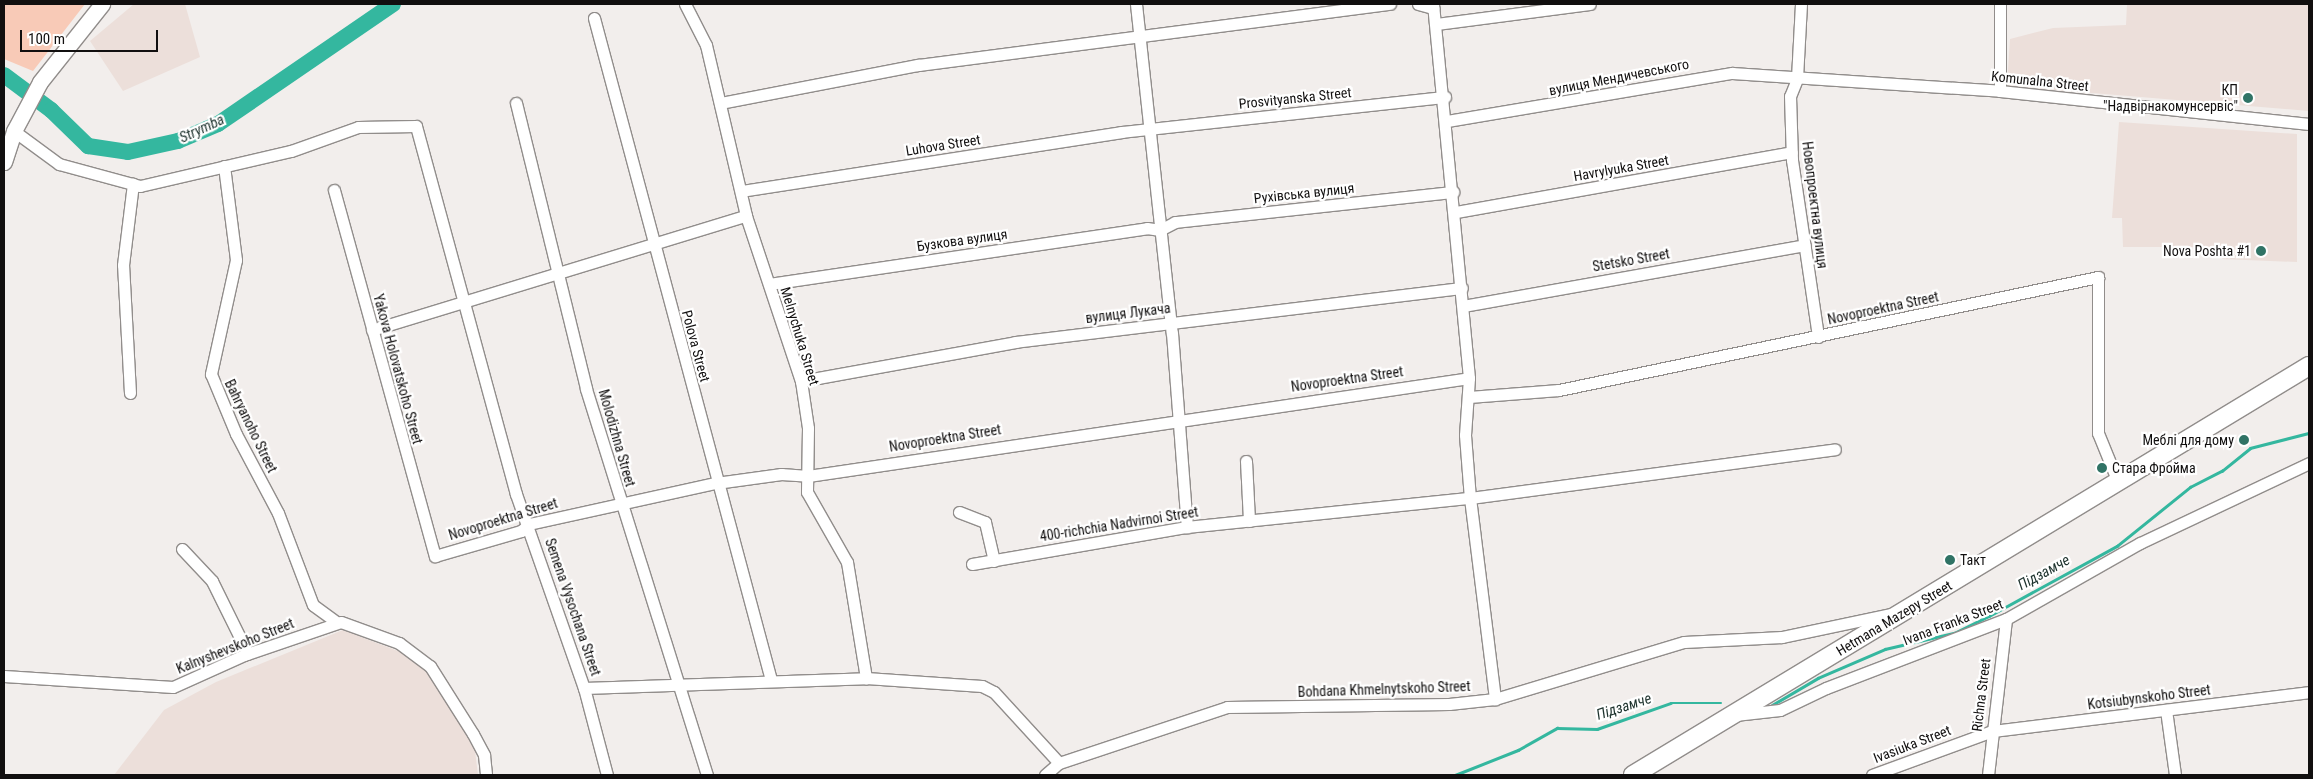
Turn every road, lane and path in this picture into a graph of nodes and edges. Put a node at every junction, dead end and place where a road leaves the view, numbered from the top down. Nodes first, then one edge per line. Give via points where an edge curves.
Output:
1 (102, 4) edge
2 (686, 4) edge
3 (1136, 4) edge
4 (1390, 4) edge
5 (1418, 4) edge
6 (1590, 4) edge
7 (1801, 4) edge
8 (2000, 4) edge
9 (1433, 6) edge
10 (594, 18) dead end
11 (1436, 24) junction
12 (1140, 39) junction
13 (1797, 79) junction
14 (2000, 91) junction
15 (1445, 97) junction
16 (516, 103) dead end
17 (720, 103) junction
18 (1447, 121) junction
19 (2309, 124) edge
20 (1149, 130) junction
21 (14, 131) junction
22 (1792, 152) junction
23 (4, 162) edge
24 (224, 166) junction
25 (133, 184) junction
26 (334, 190) dead end
27 (741, 192) junction
28 (1454, 192) junction
29 (1456, 212) junction
30 (746, 216) junction
31 (1160, 230) junction
32 (1805, 245) junction
33 (655, 247) junction
34 (557, 274) junction
35 (769, 284) junction
36 (1462, 288) junction
37 (465, 301) junction
38 (1463, 306) junction
39 (1169, 323) junction
40 (372, 330) junction
41 (1818, 337) junction
42 (2309, 366) edge
43 (1469, 378) junction
44 (801, 381) junction
45 (130, 393) dead end
46 (1469, 397) junction
47 (1178, 417) junction
48 (1835, 449) dead end
49 (1246, 461) dead end
50 (2309, 463) edge
51 (808, 476) junction
52 (2118, 482) junction
53 (716, 483) junction
54 (1470, 498) junction
55 (620, 503) junction
56 (960, 512) dead end
57 (1249, 521) junction
58 (528, 524) junction
59 (1187, 527) junction
60 (182, 549) dead end
61 (435, 556) joint
62 (994, 561) junction
63 (972, 564) dead end
64 (1905, 611) junction
65 (2006, 619) junction
66 (335, 622) junction
67 (248, 654) junction
68 (4, 676) edge
69 (866, 678) junction
70 (772, 680) junction
71 (678, 684) junction
72 (584, 688) junction
73 (2309, 692) edge
74 (1495, 699) junction
75 (2166, 710) junction
76 (1733, 715) junction
77 (1992, 731) junction
78 (1059, 763) junction
79 (486, 775) edge
80 (607, 775) edge
81 (708, 775) edge
82 (1045, 775) edge
83 (1633, 775) edge
84 (1872, 775) edge
85 (1988, 775) edge
86 (2175, 775) edge

1 - 21 main road via 40,82
2 - 17 street, Melnychuka Street via 706,45
3 - 12 street
4 - 12 street
5 - 9 street
6 - 11 street
7 - 13 street, Новопроектна вулиця
8 - 14 street
9 - 11 street
10 - 33 street, Polova Street
11 - 15 street
12 - 17 street via 918,65
12 - 20 street
13 - 14 street, Komunalna Street
13 - 18 street, вулиця Мендичевського via 1710,76
13 - 22 street, Новопроектна вулиця via 1790,96
14 - 19 street, Komunalna Street
15 - 18 street
15 - 20 street, Prosvityanska Street
16 - 34 street, Molodizhna Street
17 - 27 street, Melnychuka Street
18 - 28 street
20 - 27 street, Luhova Street
20 - 31 street
21 - 23 main road
21 - 25 street via 59,164
22 - 29 street, Havrylyuka Street
22 - 32 street, Новопроектна вулиця
24 - 25 street via 174,182
24 - 37 street, Semena Vysochana Street via 291,152 358,127 416,126
24 - 66 street, Bahryanoho Street via 236,260 211,374 236,434 278,513 314,605
25 - 45 street via 123,274
26 - 40 street, Yakova Holovatskoho Street
27 - 30 street, Melnychuka Street
28 - 29 street
28 - 31 street, Рухівська вулиця via 1175,222
29 - 36 street
30 - 33 street
30 - 35 street, Melnychuka Street
31 - 35 street, Бузкова вулиця via 1147,228
31 - 39 street
32 - 38 street, Stetsko Street
32 - 41 street, Новопроектна вулиця
33 - 34 street
33 - 53 street, Polova Street
34 - 37 street
34 - 55 street, Molodizhna Street
35 - 44 street, Melnychuka Street
36 - 38 street
36 - 39 street, вулиця Лукача
37 - 40 street
37 - 58 street, Semena Vysochana Street via 516,494
38 - 43 street
39 - 44 street, вулиця Лукача via 1015,342
39 - 47 street
40 - 61 street, Yakova Holovatskoho Street
41 - 46 street, Novoproektna Street via 1559,390
41 - 52 street, Novoproektna Street via 2098,277 2098,433
42 - 52 main road, Hetmana Mazepy Street
43 - 46 street
43 - 47 street, Novoproektna Street
44 - 51 street, Melnychuka Street via 808,428
46 - 54 street via 1465,435
47 - 51 street, Novoproektna Street
47 - 59 street
48 - 54 street
49 - 57 street
50 - 65 street, Ivana Franka Street via 2140,543
51 - 53 street, Novoproektna Street via 781,474
51 - 69 street, Melnychuka Street via 807,492 847,562
52 - 64 main road, Hetmana Mazepy Street
53 - 55 street, Novoproektna Street
53 - 70 street, Polova Street
54 - 57 street, 400-richchia Nadvirnoi Street
54 - 74 street
55 - 58 street, Novoproektna Street
55 - 71 street, Molodizhna Street
56 - 62 street via 985,522
57 - 59 street, 400-richchia Nadvirnoi Street
58 - 61 street, Novoproektna Street via 521,531
58 - 72 street, Semena Vysochana Street
59 - 62 street, 400-richchia Nadvirnoi Street
60 - 67 street via 212,581
62 - 63 street, 400-richchia Nadvirnoi Street
64 - 74 street, Bohdana Khmelnytskoho Street via 1782,637 1684,642
64 - 76 main road, Hetmana Mazepy Street
65 - 76 street, Ivana Franka Street via 1826,688 1780,710
65 - 77 street, Richna Street
66 - 67 street, Kalnyshevskoho Street
66 - 79 street via 399,643 430,666 484,755
67 - 68 street, Kalnyshevskoho Street via 172,688
69 - 70 street, Semena Vysochana Street
69 - 78 street, Semena Vysochana Street via 982,686 994,692
70 - 71 street, Semena Vysochana Street
71 - 72 street, Semena Vysochana Street
71 - 81 street, Molodizhna Street
72 - 80 street
73 - 75 street, Kotsiubynskoho Street
74 - 78 street, Bohdana Khmelnytskoho Street via 1449,704 1228,707
75 - 77 street, Kotsiubynskoho Street
75 - 86 street
76 - 83 main road, Hetmana Mazepy Street
77 - 84 street, Ivasiuka Street
77 - 85 street, Richna Street
78 - 82 street, Bohdana Khmelnytskoho Street

